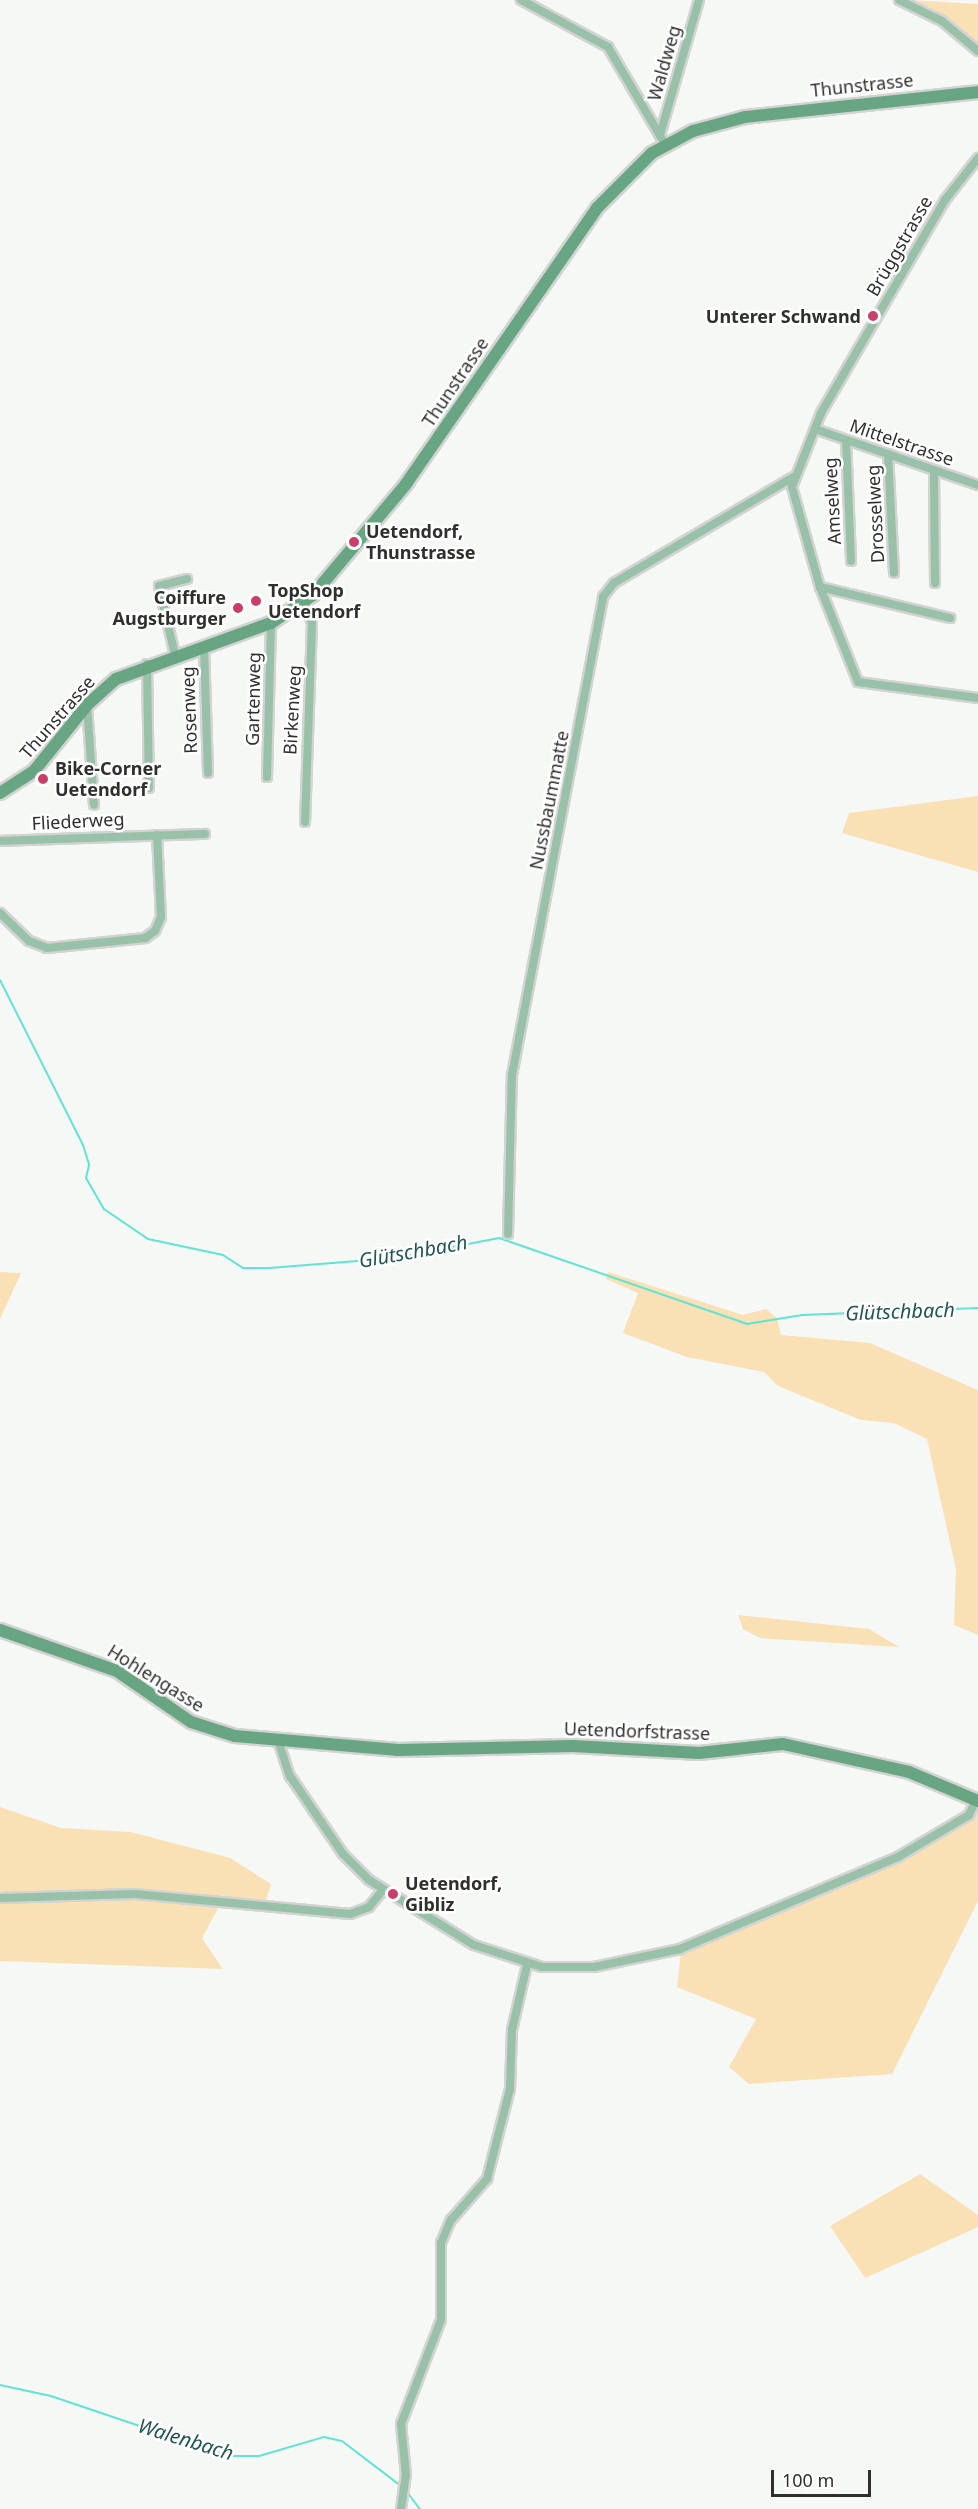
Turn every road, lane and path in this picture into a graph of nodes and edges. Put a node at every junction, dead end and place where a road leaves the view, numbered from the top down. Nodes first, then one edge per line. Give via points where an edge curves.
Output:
1 (520, 0) edge
2 (699, 0) edge
3 (899, 0) edge
4 (978, 51) edge
5 (978, 92) edge
6 (662, 140) junction
7 (978, 158) edge
8 (815, 429) junction
9 (846, 440) junction
10 (888, 454) junction
11 (934, 470) junction
12 (793, 477) junction
13 (978, 485) edge
14 (851, 561) dead end
15 (894, 573) dead end
16 (188, 579) dead end
17 (935, 583) dead end
18 (820, 587) junction
19 (305, 602) junction
20 (950, 618) dead end
21 (271, 623) junction
22 (204, 646) junction
23 (175, 655) junction
24 (147, 664) junction
25 (978, 698) edge
26 (87, 705) junction
27 (208, 773) dead end
28 (267, 777) dead end
29 (149, 788) dead end
30 (0, 793) edge
31 (94, 805) dead end
32 (305, 822) dead end
33 (205, 834) dead end
34 (157, 835) junction
35 (0, 841) edge
36 (0, 913) edge
37 (508, 1234) dead end
38 (0, 1630) edge
39 (278, 1740) junction
40 (977, 1801) edge
41 (382, 1891) junction
42 (0, 1898) edge
43 (527, 1965) junction
44 (401, 2509) edge

1 - 6 street via 604,43
2 - 6 street, Waldweg
3 - 4 street via 942,21
5 - 6 main road, Thunstrasse via 754,116
6 - 19 main road, Thunstrasse via 597,208 394,500
7 - 8 street, Brüggstrasse via 948,193
8 - 9 street, Mittelstrasse
8 - 12 street, Brüggstrasse
9 - 10 street, Mittelstrasse
9 - 14 street, Amselweg
10 - 11 street, Mittelstrasse
10 - 15 street, Drosselweg
11 - 13 street, Mittelstrasse
11 - 17 street
12 - 18 street via 797,515
12 - 37 street, Nussbaummatte via 614,582 603,597 512,1075
16 - 23 street via 159,586
18 - 20 street
18 - 25 street via 861,685
19 - 21 main road, Thunstrasse
19 - 32 street, Birkenweg via 312,623
21 - 22 main road, Thunstrasse
21 - 28 street, Gartenweg
22 - 23 main road, Thunstrasse
22 - 27 street, Rosenweg
23 - 24 main road, Thunstrasse
24 - 26 main road, Thunstrasse via 116,679
24 - 29 street
26 - 30 main road, Thunstrasse via 34,771
26 - 31 street
33 - 34 street, Fliederweg
34 - 35 street, Fliederweg
34 - 36 street via 161,917 155,931 145,938 46,948 29,941
38 - 39 main road, Hohlengasse via 117,1671 200,1726
39 - 40 main road, Uetendorfstrasse via 356,1748 584,1746 699,1754 783,1744 909,1772
39 - 41 street via 282,1762 332,1839
40 - 43 street via 969,1815 898,1857 680,1949 594,1967
41 - 42 street via 369,1906 350,1914 135,1894
41 - 43 street via 474,1945
43 - 44 street via 512,2030 510,2089 487,2179 451,2220 441,2243 441,2319 401,2424 406,2490

